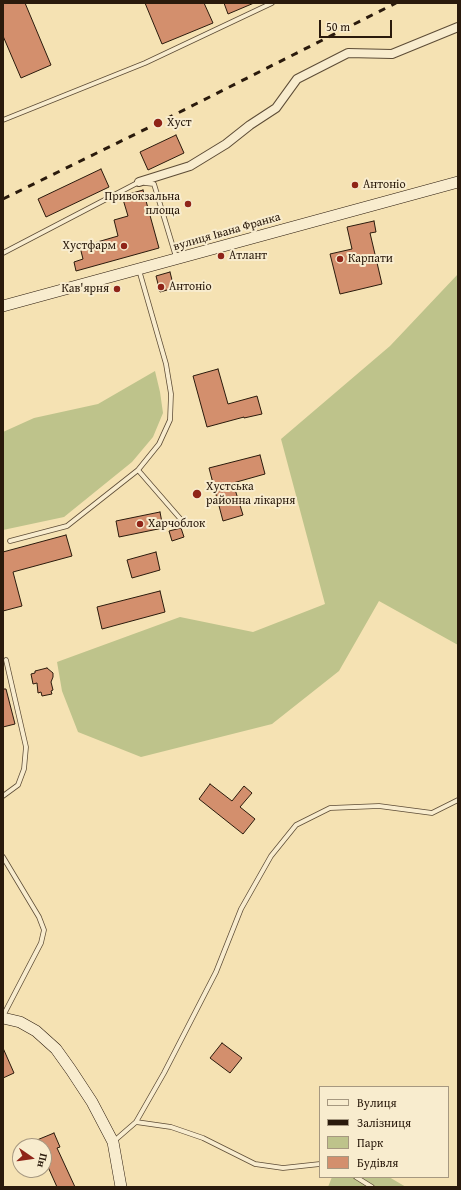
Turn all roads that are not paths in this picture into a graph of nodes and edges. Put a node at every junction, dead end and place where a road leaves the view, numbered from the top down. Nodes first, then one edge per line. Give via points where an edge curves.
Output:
1 (272, 3) edge
2 (458, 26) edge
3 (3, 120) edge
4 (139, 182) junction
5 (458, 182) edge
6 (3, 252) edge
7 (176, 259) junction
8 (139, 269) junction
9 (3, 306) edge
10 (138, 470) junction
11 (184, 524) dead end
12 (10, 541) dead end
13 (6, 660) dead end
14 (3, 796) edge
15 (458, 800) edge
16 (3, 858) edge
17 (3, 1018) edge
18 (136, 1122) junction
19 (113, 1142) junction
20 (319, 1164) edge
21 (358, 1178) edge
22 (121, 1187) edge
23 (372, 1187) edge

1 - 3 lane via 144,63
2 - 4 street via 392,54 348,54 297,79 276,108 226,144 190,166
4 - 6 lane
4 - 7 lane via 154,184
5 - 7 main road, вулиця Івана Франка
7 - 8 main road, вулиця Івана Франка
8 - 9 main road, вулиця Івана Франка
8 - 10 lane via 166,364 171,394 170,420 159,444
10 - 11 lane
10 - 12 lane via 67,526
13 - 14 lane via 26,747 24,769 18,785
15 - 18 lane via 432,813 379,806 330,808 296,826 271,856 241,909 216,972
16 - 17 lane via 39,917 44,930 41,943
17 - 19 main road via 20,1022 36,1031 56,1049 92,1102
18 - 19 lane
18 - 20 lane via 172,1127 203,1138 254,1164 283,1168
19 - 22 main road
21 - 23 lane

